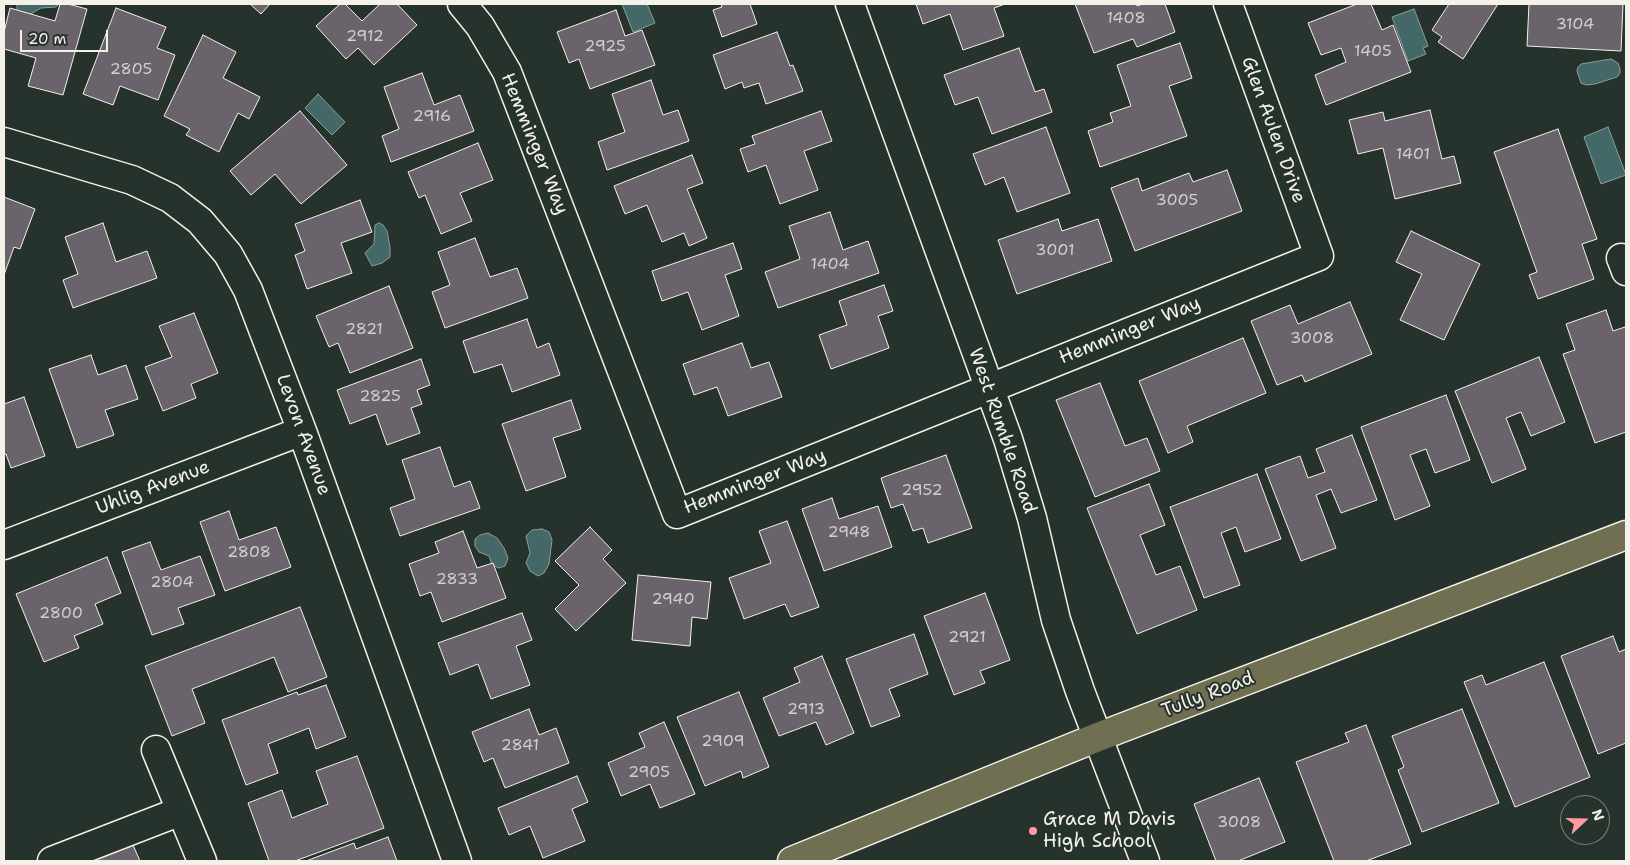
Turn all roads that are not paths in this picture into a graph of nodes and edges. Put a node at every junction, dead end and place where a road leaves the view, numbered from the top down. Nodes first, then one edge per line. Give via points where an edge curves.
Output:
1 (462, 4) edge
2 (850, 4) edge
3 (1228, 4) edge
4 (4, 142) edge
5 (1319, 256) joint
6 (988, 388) junction
7 (302, 431) junction
8 (1626, 535) edge
9 (4, 545) edge
10 (1098, 737) junction
11 (156, 750) dead end
12 (181, 811) junction
13 (52, 861) edge
14 (202, 861) edge
15 (457, 861) edge
16 (792, 861) edge
17 (1145, 861) edge

1 - 6 street, Hemminger Way via 480,26 507,72 677,514
2 - 6 street, West Rumble Road
3 - 5 street, Glen Aulen Drive
4 - 7 street, Levon Avenue via 132,180 170,198 200,221 228,254 248,290
5 - 6 street, Hemminger Way
6 - 10 street, West Rumble Road via 1008,439 1032,518 1056,620
7 - 9 street, Uhlig Avenue
7 - 15 street, Levon Avenue
8 - 10 main road, Tully Road
10 - 16 main road, Tully Road
10 - 17 street, West Rumble Road
11 - 12 street
12 - 13 street
12 - 14 street

